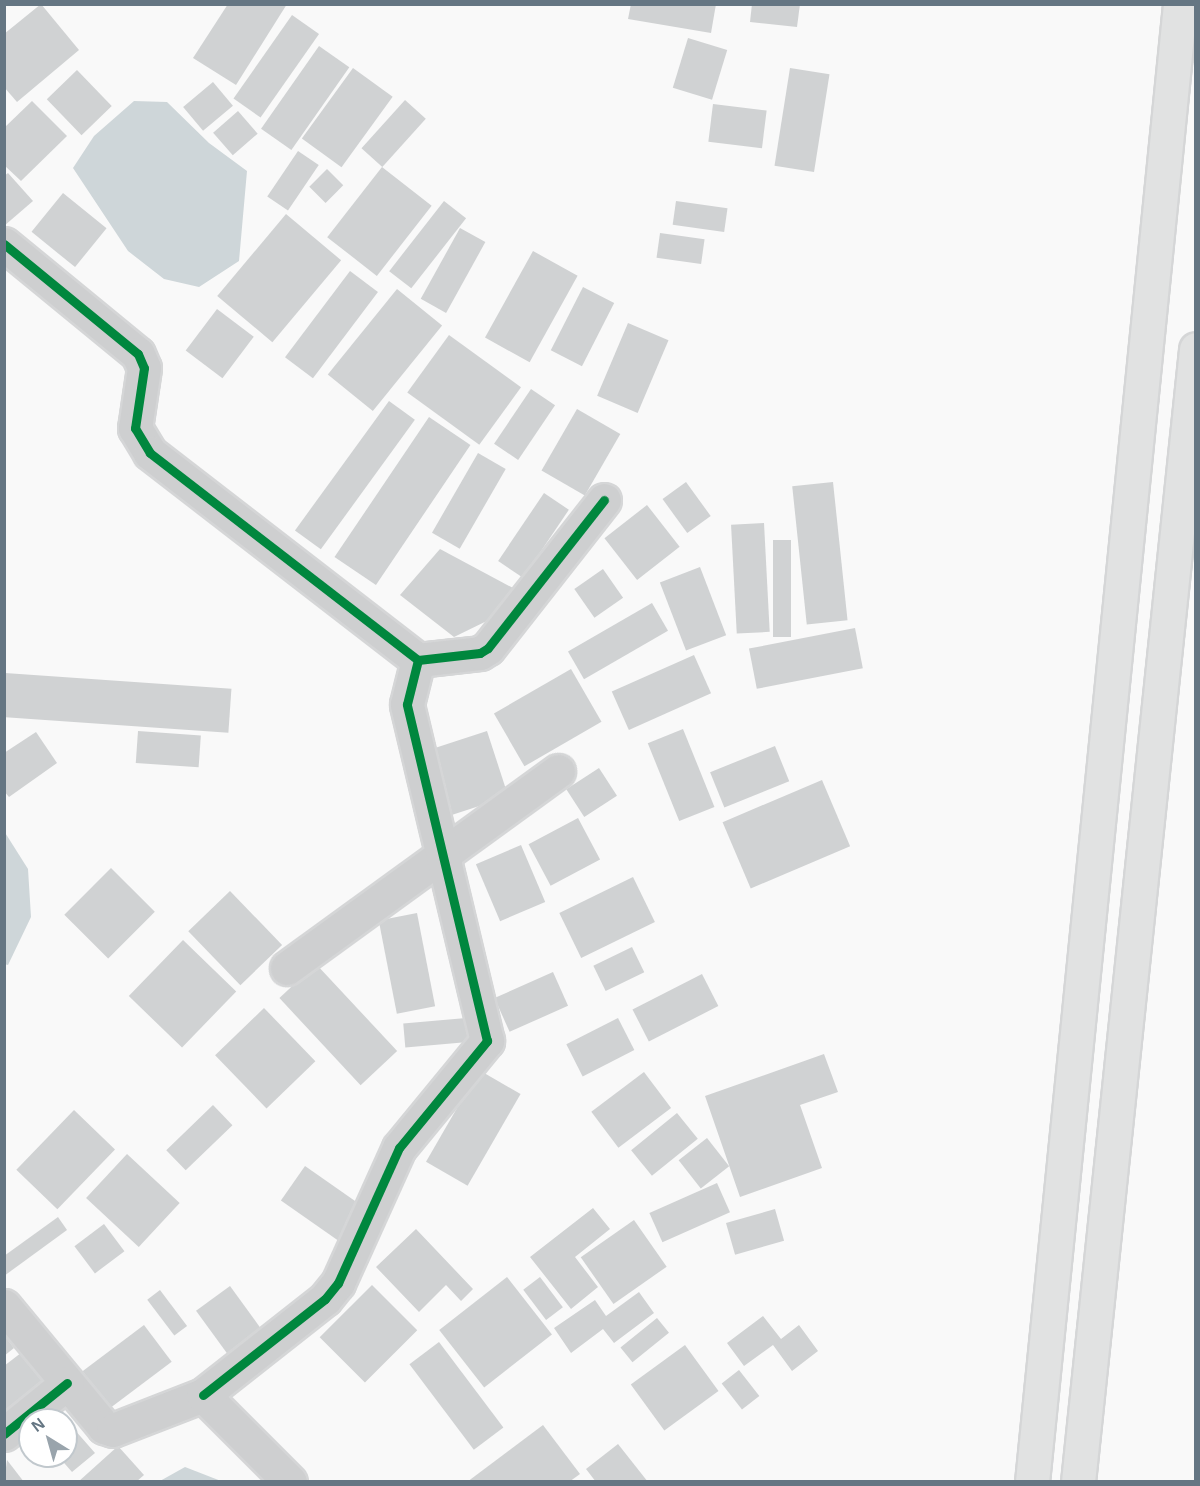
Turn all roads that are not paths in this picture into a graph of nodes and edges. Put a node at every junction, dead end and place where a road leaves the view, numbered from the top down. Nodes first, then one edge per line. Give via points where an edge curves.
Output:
1 (1180, 4) edge
2 (4, 244) edge
3 (1196, 349) edge
4 (604, 501) dead end
5 (418, 660) junction
6 (558, 771) dead end
7 (441, 859) junction
8 (287, 968) dead end
9 (4, 1306) edge
10 (67, 1383) junction
11 (203, 1395) junction
12 (4, 1434) edge
13 (290, 1482) edge
14 (1032, 1482) edge
15 (1078, 1482) edge

1 - 14 main road
2 - 5 street via 138,354 144,368 135,429 150,453
3 - 15 main road
4 - 5 street via 488,648 480,653
5 - 7 street via 407,704
6 - 7 street
7 - 8 street
7 - 11 street via 487,1041 399,1148 338,1283 325,1299
9 - 10 street
10 - 11 street via 104,1426 113,1430
10 - 12 street
11 - 13 street

